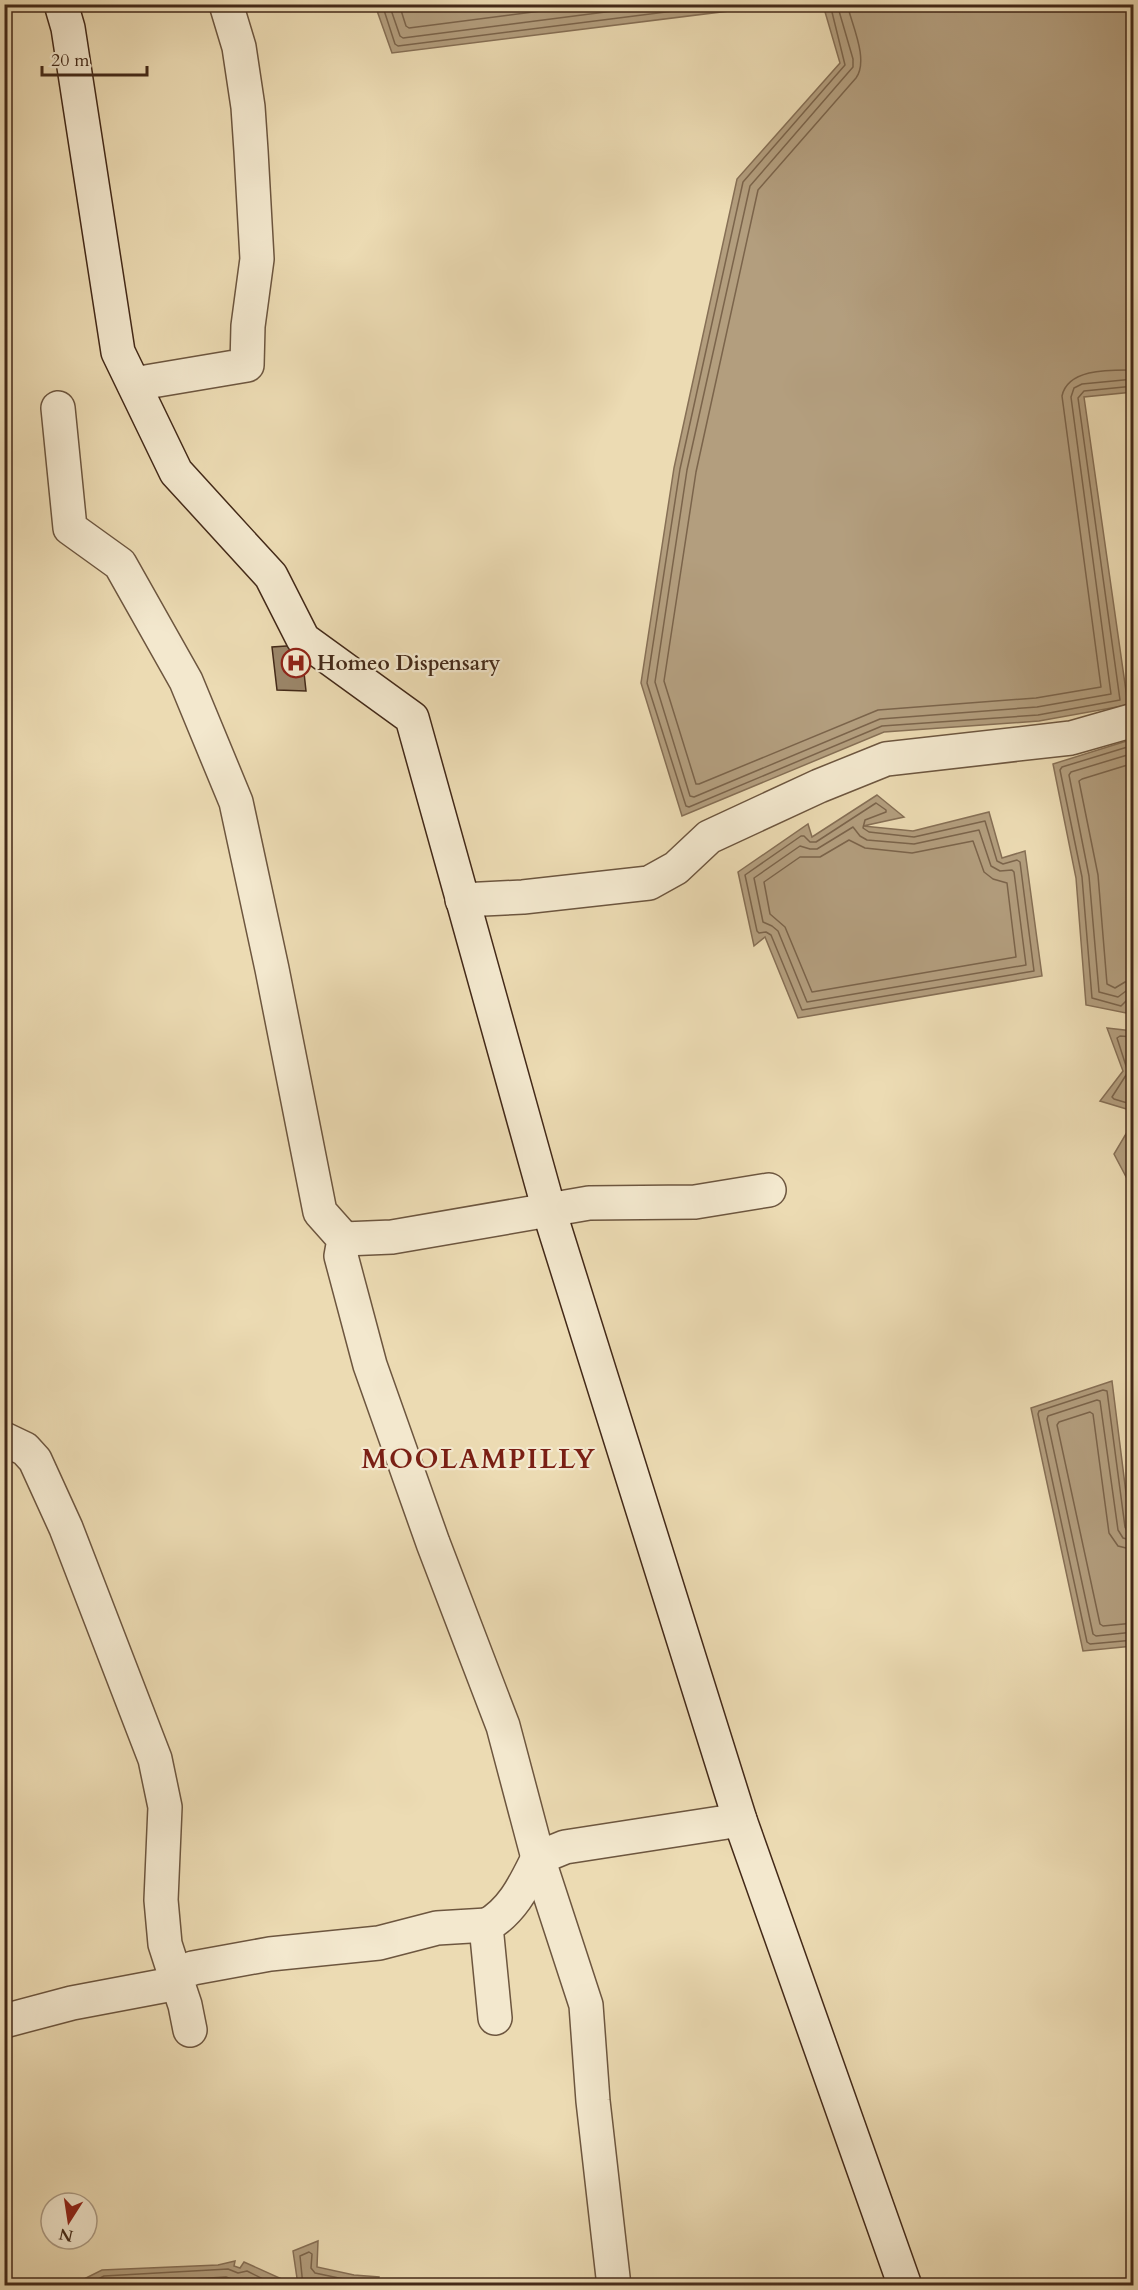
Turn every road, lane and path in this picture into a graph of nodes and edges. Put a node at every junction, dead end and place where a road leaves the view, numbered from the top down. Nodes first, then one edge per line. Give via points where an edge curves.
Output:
1 (61, 4) edge
2 (226, 4) edge
3 (134, 384) junction
4 (58, 408) dead end
5 (1134, 720) edge
6 (462, 900) junction
7 (769, 1190) dead end
8 (549, 1210) junction
9 (344, 1239) junction
10 (4, 1439) edge
11 (740, 1820) junction
12 (538, 1858) junction
13 (487, 1925) junction
14 (176, 1979) junction
15 (495, 2019) dead end
16 (4, 2021) edge
17 (190, 2030) dead end
18 (614, 2286) edge
19 (905, 2286) edge

1 - 3 street via 68,28 118,352
2 - 3 street via 240,47 253,182 256,259 247,365
3 - 6 street via 176,472 271,576 303,639 412,718
4 - 9 street via 70,528 120,564 186,681 236,802 320,1212
5 - 6 street via 1071,738 886,759 709,837 676,868 649,883
6 - 8 street
7 - 8 street via 695,1202 589,1203
8 - 9 street via 392,1237
8 - 11 street
9 - 12 street via 341,1256 370,1365 503,1726
10 - 14 street via 25,1449 35,1460 66,1528 155,1759 165,1807 161,1900 165,1944
11 - 12 street via 565,1847
11 - 19 street
12 - 13 street via 518,1897
12 - 18 street via 586,2005 592,2101
13 - 14 street via 437,1928 379,1943 270,1954 193,1968
13 - 15 street
14 - 16 street
14 - 17 street

